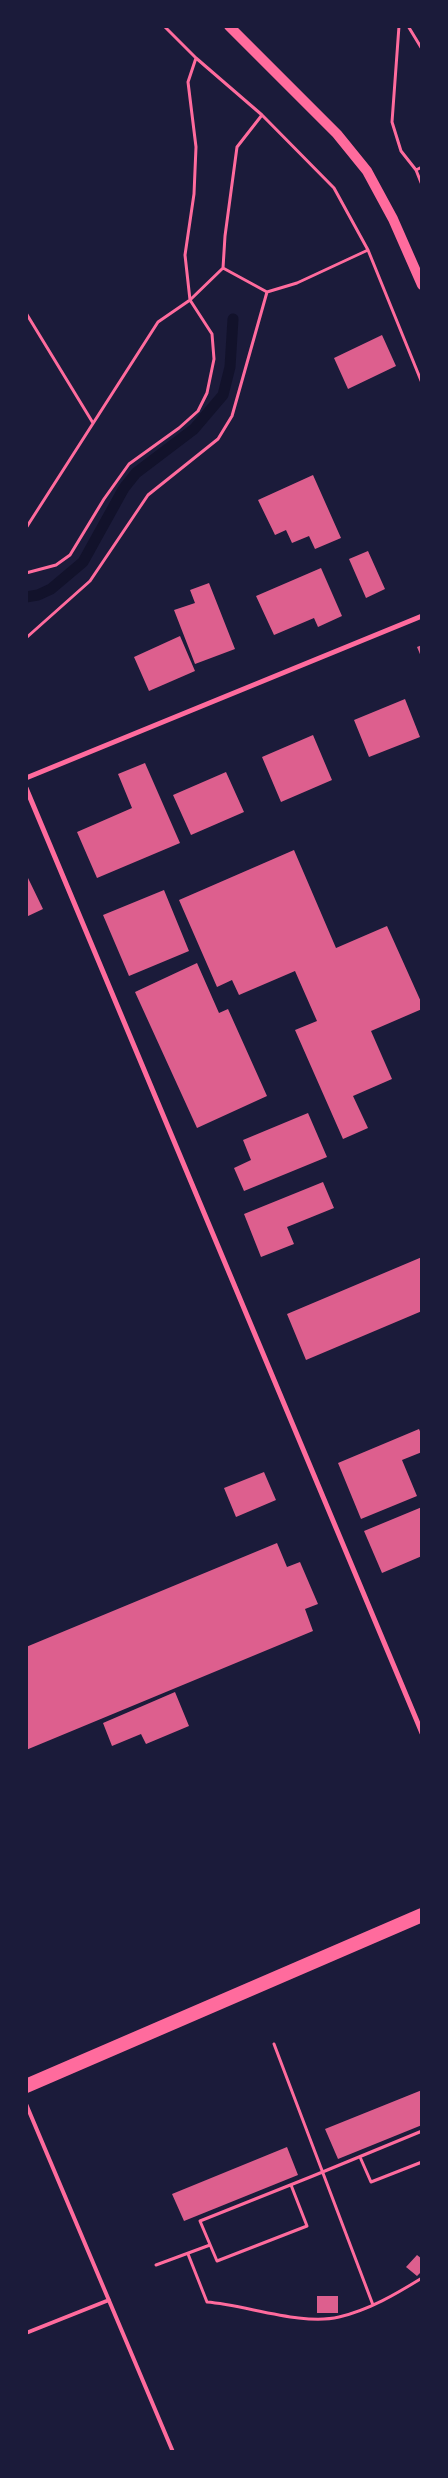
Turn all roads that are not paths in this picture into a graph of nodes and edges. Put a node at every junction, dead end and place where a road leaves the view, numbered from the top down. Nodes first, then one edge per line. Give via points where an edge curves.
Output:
1 (229, 26) edge
2 (422, 285) edge
3 (422, 616) edge
4 (26, 778) edge
5 (26, 788) edge
6 (422, 1733) edge
7 (422, 1915) edge
8 (26, 2086) edge
9 (26, 2104) edge
10 (109, 2300) junction
11 (26, 2333) edge
12 (173, 2452) edge

1 - 2 main road via 337,134 367,171 393,219
3 - 4 street
5 - 6 street
7 - 8 highway
9 - 10 lane
10 - 11 lane
10 - 12 lane

